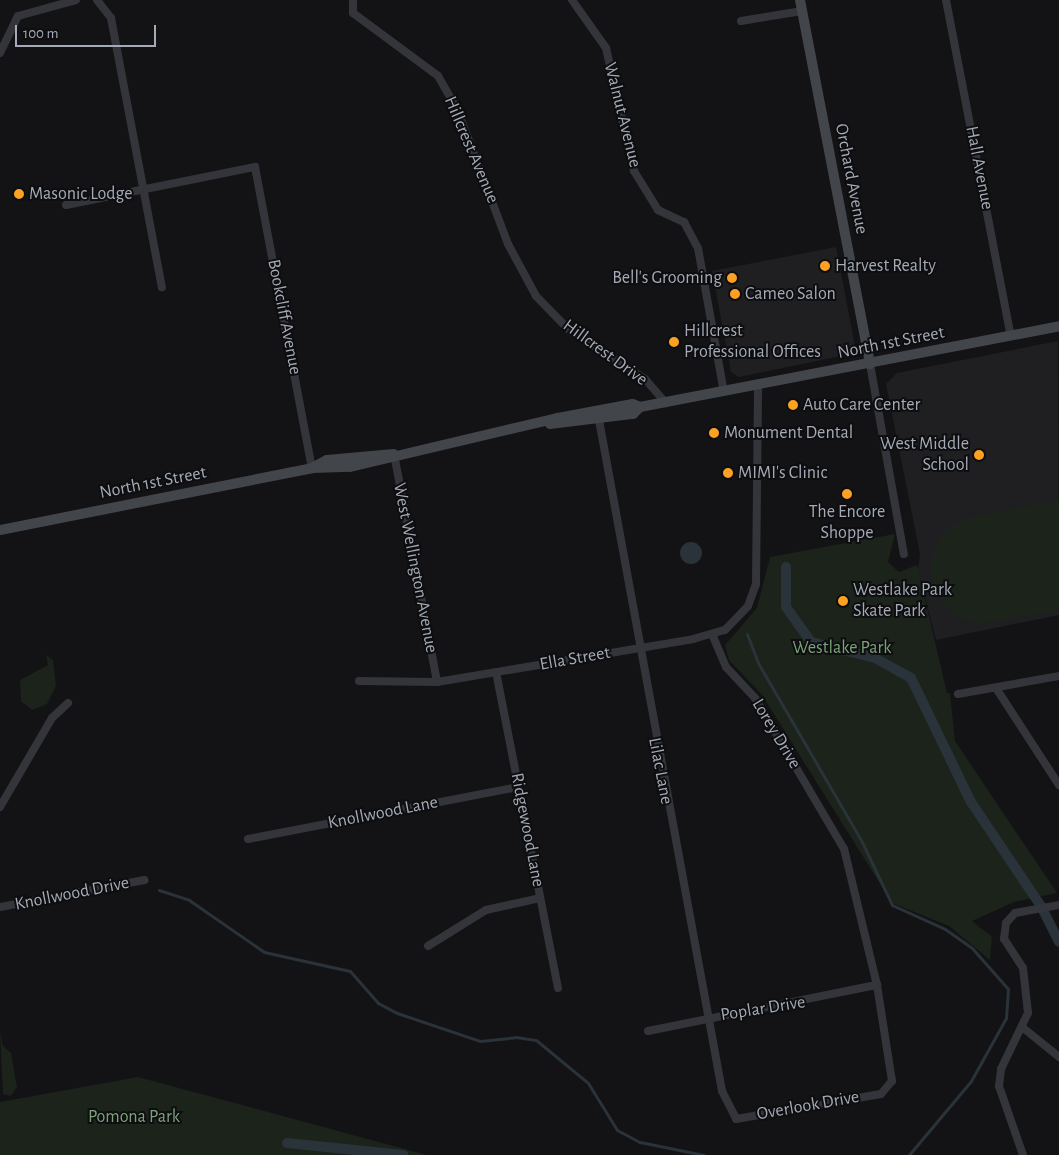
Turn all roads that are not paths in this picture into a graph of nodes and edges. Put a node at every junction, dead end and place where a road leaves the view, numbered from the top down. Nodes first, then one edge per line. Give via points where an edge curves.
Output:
1 (76, 0) edge
2 (97, 0) edge
3 (353, 0) edge
4 (572, 0) edge
5 (800, 0) edge
6 (946, 0) edge
7 (802, 11) junction
8 (741, 22) dead end
9 (0, 53) edge
10 (142, 188) junction
11 (66, 205) dead end
12 (526, 279) joint
13 (162, 287) dead end
14 (1059, 326) edge
15 (1011, 336) junction
16 (870, 364) junction
17 (758, 386) junction
18 (724, 392) junction
19 (666, 403) junction
20 (640, 407) junction
21 (599, 420) junction
22 (550, 424) junction
23 (394, 454) junction
24 (312, 468) junction
25 (0, 530) edge
26 (904, 554) dead end
27 (712, 634) junction
28 (638, 648) junction
29 (496, 672) junction
30 (1059, 676) edge
31 (359, 681) dead end
32 (437, 682) junction
33 (996, 688) junction
34 (958, 694) dead end
35 (68, 703) dead end
36 (1059, 785) edge
37 (518, 787) junction
38 (1, 805) edge
39 (248, 839) dead end
40 (144, 880) dead end
41 (540, 898) junction
42 (1059, 905) edge
43 (0, 908) edge
44 (428, 946) dead end
45 (877, 986) junction
46 (558, 988) dead end
47 (707, 1018) junction
48 (1022, 1028) junction
49 (648, 1031) dead end
50 (1059, 1057) edge
51 (881, 1094) joint
52 (736, 1119) joint
53 (1023, 1155) edge

1 - 9 street via 18,16
2 - 10 street via 112,18
3 - 12 street, Hillcrest Avenue via 354,13 443,84 457,109 508,244
4 - 18 street, Walnut Avenue via 606,48 634,171 658,210 684,222 698,248
5 - 7 main road, Orchard Avenue
6 - 15 street, Hall Avenue
7 - 8 street
7 - 16 main road, Orchard Avenue
10 - 11 street
10 - 13 street
10 - 24 street, Bookcliff Avenue via 255,167
12 - 19 street, Hillcrest Drive via 536,296 570,331 645,379
14 - 15 main road, North 1st Street
15 - 16 main road, North 1st Street
16 - 17 main road, North 1st Street
16 - 26 street
17 - 18 main road, North 1st Street
17 - 27 street via 756,584 738,619
18 - 19 main road, North 1st Street
19 - 20 main road, North 1st Street
20 - 21 main road, North 1st Street via 633,414
20 - 22 main road, North 1st Street via 633,404
21 - 22 main road, North 1st Street
21 - 28 street, Lilac Lane
22 - 23 main road, North 1st Street
23 - 24 main road, North 1st Street via 327,460
23 - 32 street, West Wellington Avenue
24 - 25 main road, North 1st Street
27 - 28 street, Ella Street
27 - 45 street, Lorey Drive via 726,667 755,698 844,849
28 - 29 street, Ella Street
28 - 47 street, Lilac Lane
29 - 32 street, Ella Street
29 - 37 street, Ridgewood Lane
30 - 33 street
31 - 32 street, Ella Street
33 - 34 street
33 - 36 street
35 - 38 street via 52,718
37 - 39 street, Knollwood Lane
37 - 41 street, Ridgewood Lane
40 - 43 street, Knollwood Drive
41 - 44 street via 486,910
41 - 46 street, Ridgewood Lane
42 - 48 street via 1015,913 1006,923 1004,939 1023,968 1028,993
45 - 47 street, Poplar Drive
45 - 51 street, Lorey Drive via 892,1081
47 - 49 street, Poplar Drive
47 - 52 street, Lilac Lane via 722,1091
48 - 50 street
48 - 53 street via 1000,1069 999,1086
51 - 52 street, Overlook Drive

